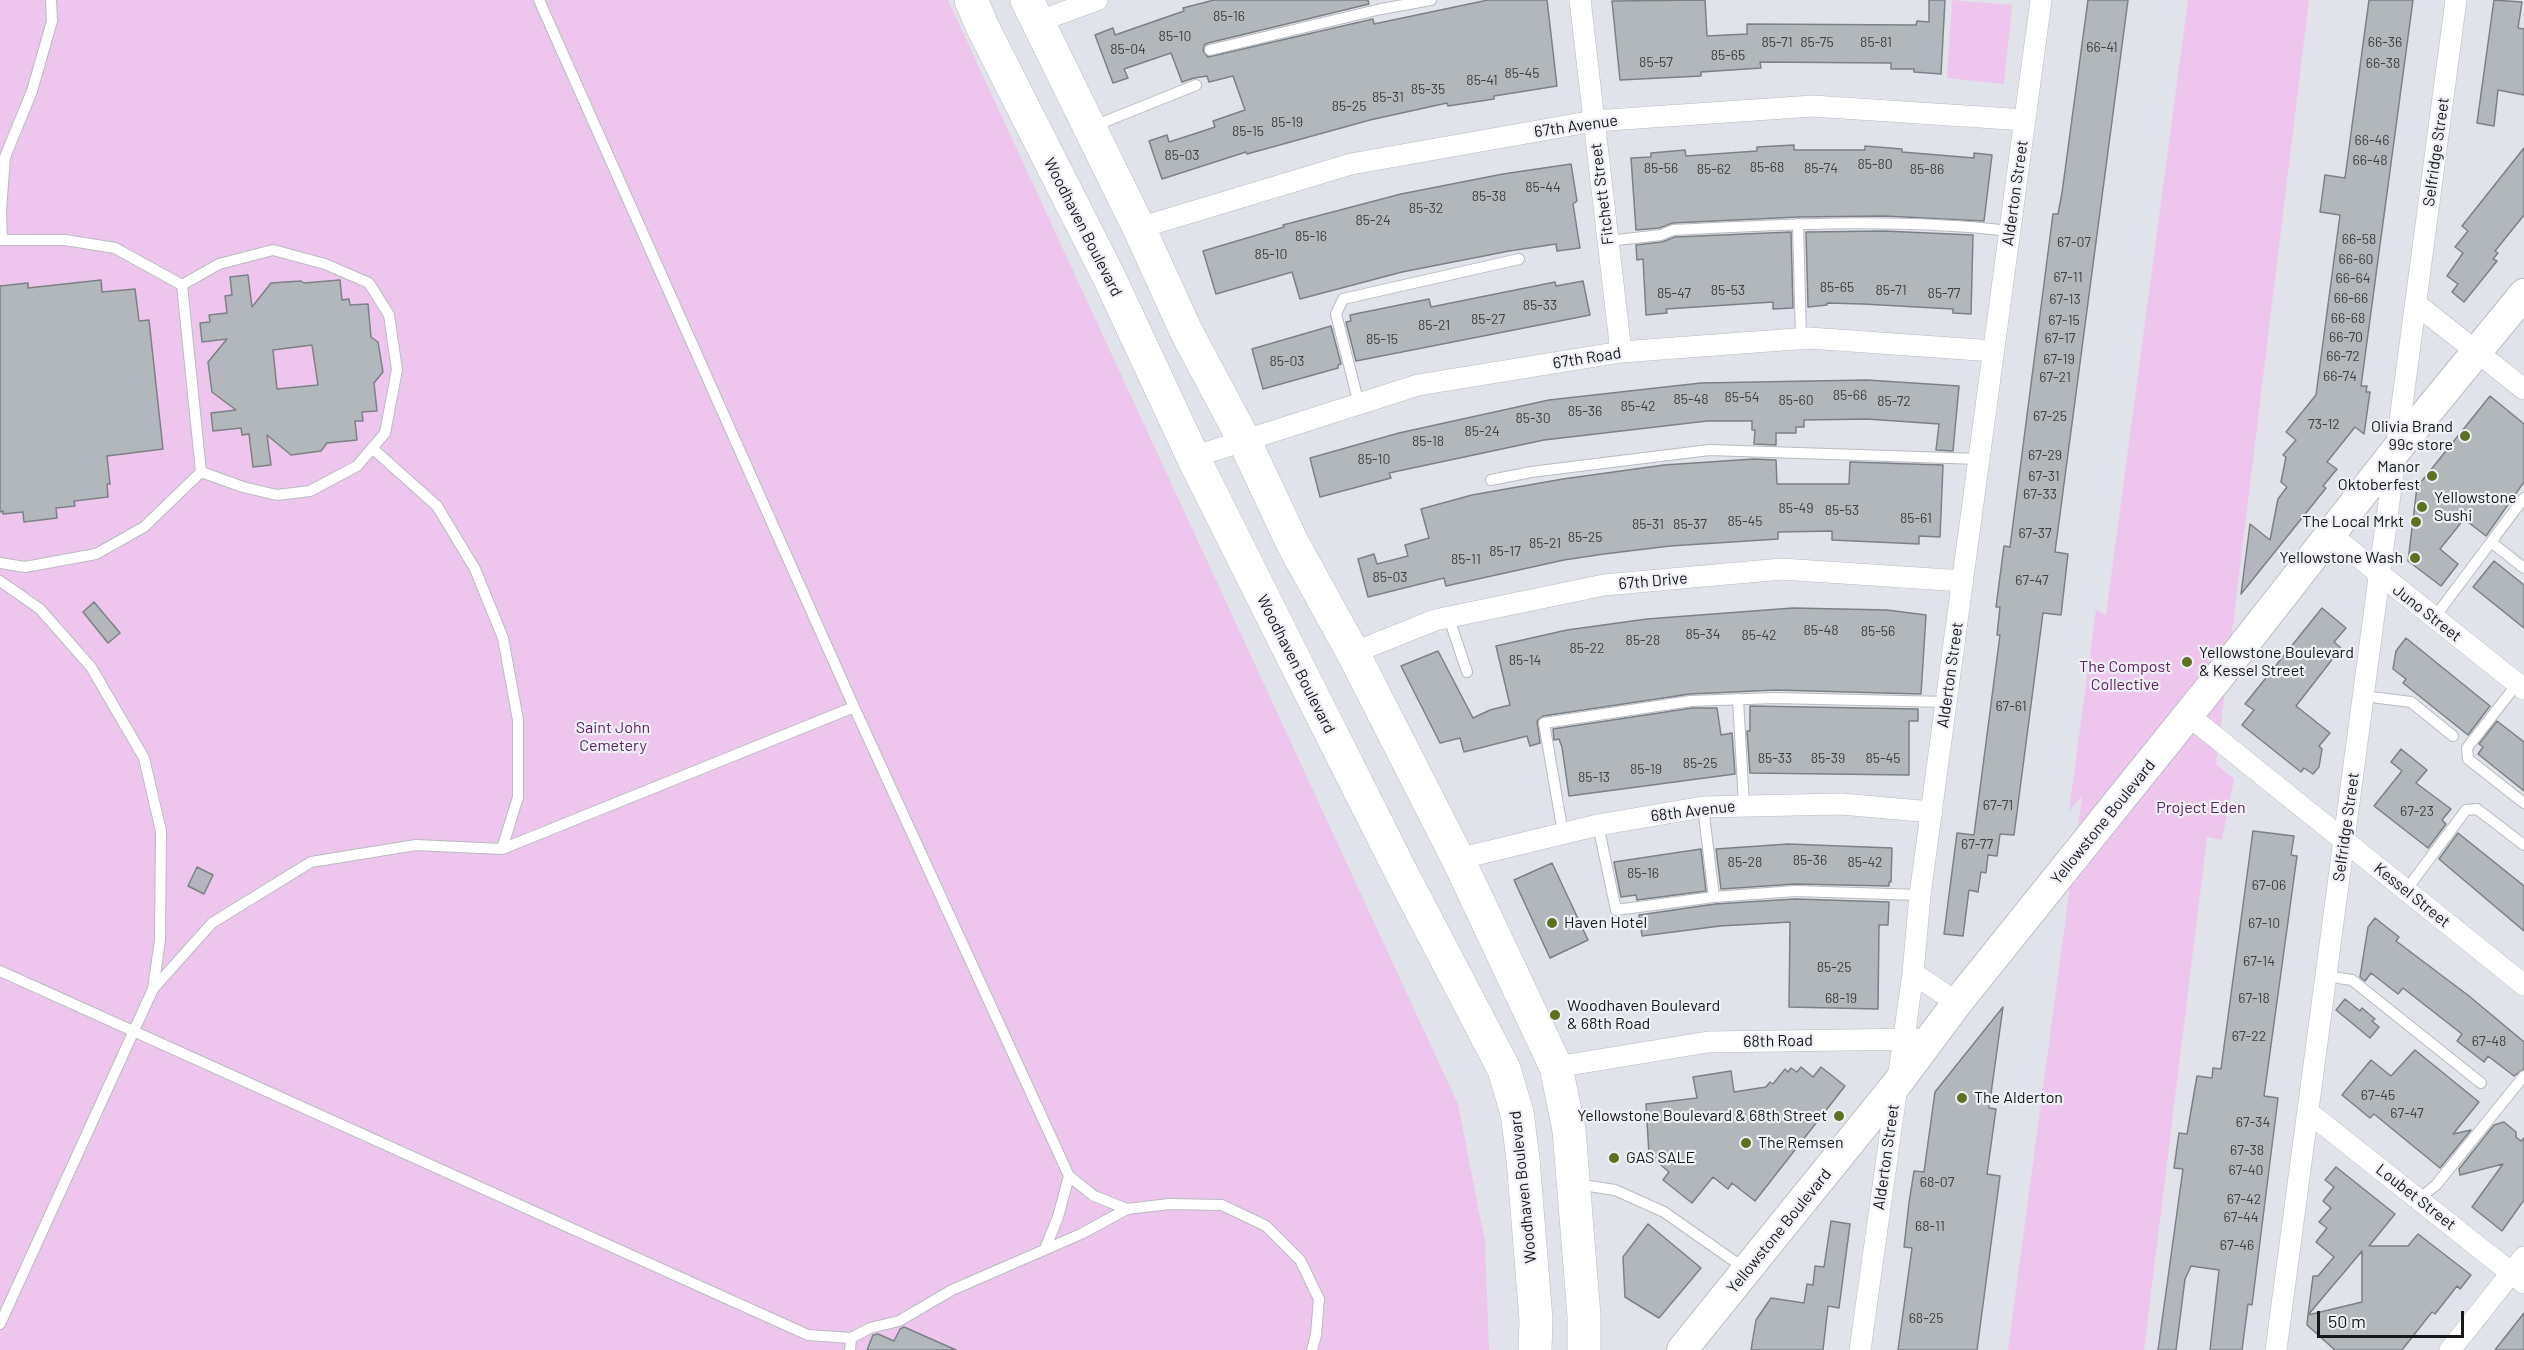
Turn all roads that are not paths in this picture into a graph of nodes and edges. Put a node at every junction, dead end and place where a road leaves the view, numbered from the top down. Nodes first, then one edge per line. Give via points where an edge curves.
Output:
1 (51, 0) edge
2 (539, 0) edge
3 (970, 0) edge
4 (1097, 0) edge
5 (1431, 0) edge
6 (1580, 0) edge
7 (2041, 0) edge
8 (2456, 0) edge
9 (1380, 4) edge
10 (1032, 11) edge
11 (1210, 50) dead end
12 (1196, 85) dead end
13 (2025, 120) junction
14 (1594, 121) junction
15 (1088, 128) junction
16 (1798, 224) junction
17 (1138, 228) junction
18 (2010, 231) junction
19 (1, 240) edge
20 (1608, 241) junction
21 (1519, 259) dead end
22 (182, 285) junction
23 (2524, 294) edge
24 (2416, 304) junction
25 (1801, 339) junction
26 (1993, 351) junction
27 (2476, 351) junction
28 (1621, 352) junction
29 (2524, 389) edge
30 (1359, 404) junction
31 (1244, 440) junction
32 (372, 448) junction
33 (2397, 448) junction
34 (1193, 457) junction
35 (1979, 459) junction
36 (201, 472) junction
37 (1491, 480) dead end
38 (2522, 504) edge
39 (2331, 535) junction
40 (2491, 542) junction
41 (0, 563) edge
42 (2524, 568) edge
43 (2379, 575) junction
44 (0, 581) edge
45 (1963, 581) junction
46 (1449, 618) junction
47 (2434, 618) junction
48 (1353, 653) junction
49 (1467, 672) dead end
50 (2520, 687) edge
51 (2363, 696) junction
52 (1738, 699) junction
53 (1947, 702) junction
54 (855, 707) junction
55 (2188, 716) junction
56 (2454, 736) dead end
57 (2524, 804) edge
58 (1744, 805) junction
59 (1703, 807) junction
60 (1932, 812) junction
61 (1598, 825) junction
62 (1563, 833) junction
63 (2344, 840) junction
64 (2524, 845) edge
65 (502, 849) junction
66 (1458, 859) junction
67 (2406, 890) junction
68 (1920, 895) junction
69 (1714, 897) junction
70 (0, 971) edge
71 (1913, 973) junction
72 (2326, 976) junction
73 (2524, 984) edge
74 (153, 988) junction
75 (1957, 1003) junction
76 (134, 1032) junction
77 (1916, 1039) junction
78 (1556, 1067) junction
79 (2524, 1076) edge
80 (2481, 1083) dead end
81 (1896, 1085) junction
82 (2308, 1112) junction
83 (1069, 1176) junction
84 (1573, 1183) junction
85 (2419, 1199) junction
86 (1126, 1209) junction
87 (1045, 1249) junction
88 (1747, 1270) junction
89 (2520, 1271) edge
90 (0, 1324) edge
91 (851, 1344) edge
92 (1312, 1350) edge
93 (1535, 1350) edge
94 (1584, 1350) edge
95 (1682, 1350) edge
96 (1860, 1350) edge
97 (2276, 1350) edge
98 (2450, 1350) edge

1 - 19 lane via 51,21 32,91 5,157
2 - 54 lane
3 - 34 main road, Woodhaven Boulevard via 1109,277
4 - 10 street
5 - 9 lane
6 - 14 street, Fitchett Street
7 - 13 street, Alderton Street
8 - 24 street, Selfridge Street
9 - 11 lane
10 - 15 main road
12 - 15 lane
13 - 14 street, 67th Avenue via 1813,106
13 - 18 street, Alderton Street
14 - 17 street, 67th Avenue via 1351,164
14 - 20 street, Fitchett Street
15 - 17 main road
16 - 18 lane via 1971,226
16 - 20 lane via 1673,230
16 - 25 lane
17 - 31 main road via 1187,333
18 - 26 street, Alderton Street
19 - 22 lane via 65,240 115,248
20 - 28 street, Fitchett Street
21 - 30 lane via 1343,299 1336,314
22 - 32 lane via 219,264 273,250 325,264 369,283 389,315 397,370 385,433
22 - 36 lane
23 - 27 street, Yellowstone Boulevard
24 - 27 street
24 - 33 street, Selfridge Street
25 - 26 street, 67th Road
25 - 28 street, 67th Road
26 - 35 street, Alderton Street
27 - 29 street
27 - 33 street, Yellowstone Boulevard
28 - 30 street, 67th Road via 1418,385
30 - 31 street, 67th Road
31 - 34 street, 67th Road
31 - 48 main road via 1293,544
32 - 36 lane via 357,466 310,491 277,495
32 - 65 lane via 437,506 475,569 503,638 518,720 518,797
33 - 39 street, Yellowstone Boulevard
33 - 43 street, Selfridge Street
34 - 93 main road, Woodhaven Boulevard via 1504,1069 1517,1113 1523,1159
35 - 37 lane via 1709,450
35 - 45 street, Alderton Street
36 - 41 lane via 144,527 96,554 25,567
38 - 40 lane
39 - 43 street, Juno Street
39 - 55 street, Yellowstone Boulevard
40 - 42 lane
40 - 47 lane
43 - 47 street, Juno Street
43 - 51 street, Selfridge Street
44 - 74 lane via 40,609 91,667 144,758 161,831 160,940
45 - 46 street, 67th Drive via 1782,569 1604,585
45 - 53 street, Alderton Street
46 - 48 street, 67th Drive
46 - 49 lane
47 - 50 street, Juno Street
48 - 66 main road
50 - 57 lane via 2467,748 2468,759
51 - 56 lane via 2411,702
51 - 63 street, Selfridge Street
52 - 53 lane
52 - 58 lane
52 - 62 lane via 1691,701 1544,723
53 - 60 street, Alderton Street
54 - 65 lane
54 - 83 lane
55 - 63 street, Kessel Street
55 - 75 street, Yellowstone Boulevard
58 - 59 street, 68th Avenue
58 - 60 street, 68th Avenue via 1841,804
59 - 61 street, 68th Avenue
59 - 69 lane
60 - 68 street, Alderton Street
61 - 62 street, 68th Avenue
61 - 69 lane via 1616,910
62 - 66 street, 68th Avenue
63 - 67 street, Kessel Street
63 - 72 street, Selfridge Street
64 - 67 lane via 2477,809 2466,810
65 - 74 lane via 416,845 311,862 212,923
66 - 78 main road
67 - 73 street, Kessel Street
68 - 69 lane via 1796,891
68 - 71 street, Alderton Street
70 - 76 lane
71 - 75 street
71 - 77 street, Alderton Street
72 - 80 lane via 2352,980
72 - 82 street, Selfridge Street
74 - 76 lane
75 - 77 street, Yellowstone Boulevard
76 - 90 lane
76 - 91 lane via 808,1335
77 - 78 street, 68th Road via 1708,1042
77 - 81 street, Yellowstone Boulevard
78 - 84 main road via 1569,1130
79 - 85 lane via 2436,1185
81 - 88 street, Yellowstone Boulevard
81 - 96 street, Alderton Street
82 - 85 street, Loubet Street
82 - 97 street, Selfridge Street
83 - 86 lane via 1094,1196
83 - 87 lane
84 - 88 lane via 1615,1190 1664,1212
84 - 94 main road
85 - 89 street, Loubet Street
86 - 87 lane
86 - 92 lane via 1169,1204 1222,1206 1266,1226 1300,1260 1319,1299
87 - 91 lane via 952,1290 898,1321 870,1328
88 - 95 street, Yellowstone Boulevard
89 - 98 street

